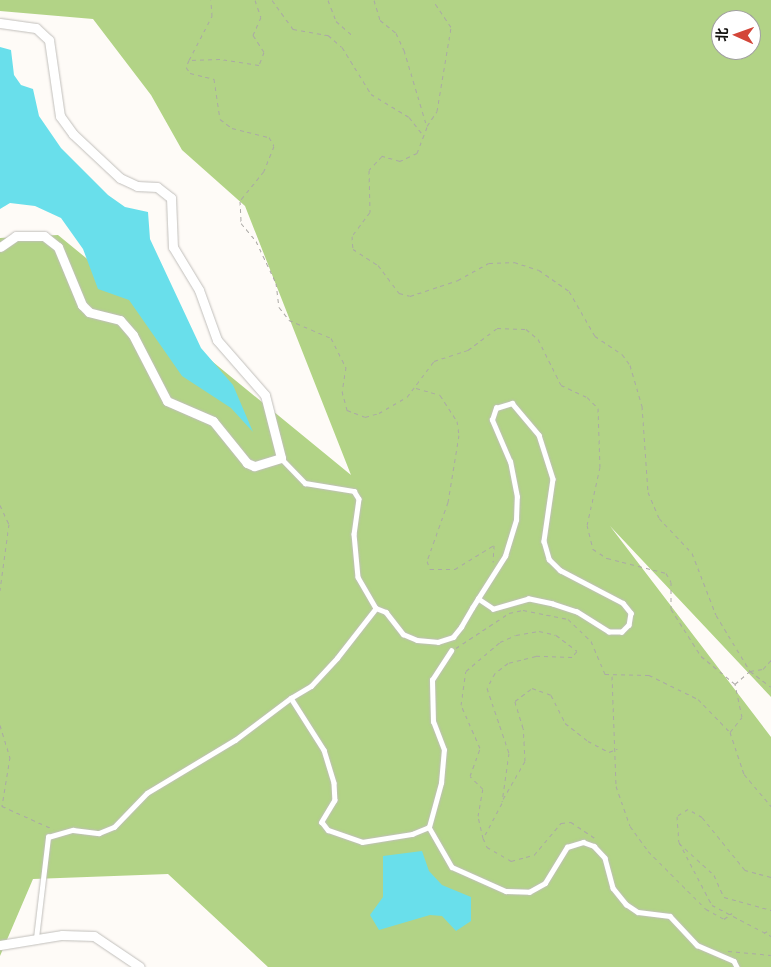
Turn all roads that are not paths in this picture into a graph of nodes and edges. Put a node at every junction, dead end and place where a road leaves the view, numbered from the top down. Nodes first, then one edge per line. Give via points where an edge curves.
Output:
1 (0, 22) edge
2 (0, 247) edge
3 (281, 458) junction
4 (478, 599) junction
5 (376, 608) junction
6 (451, 651) road end
7 (291, 698) junction
8 (428, 827) junction
9 (36, 938) junction
10 (0, 945) edge
11 (140, 967) edge
12 (737, 967) edge

1 - 3 street via 36,28 49,40 60,116 73,134 120,178 137,186 157,187 171,198 173,247 199,290 217,340 265,395
2 - 3 street via 16,236 44,236 58,247 82,305 89,312 120,320 133,335 168,401 213,421 246,463 254,466
3 - 5 lane via 306,483 354,491 359,499 354,534 358,577
4 - 4 lane via 505,556 517,497 510,462 492,420 496,408 512,403 539,434 553,479 544,540 549,559 560,570 623,603 631,613 622,632 609,632 577,612 553,604 529,600 493,609
4 - 5 lane via 453,637 438,642 402,634 386,612
5 - 7 lane via 337,658 310,686
6 - 8 lane via 432,680 433,722 444,750 441,783
7 - 8 lane via 324,750 334,783 335,800 322,822 328,830 362,842 412,834
7 - 9 lane via 235,740 147,793 114,827 99,833 58,832 48,836
8 - 12 lane via 452,867 506,891 529,892 545,883 566,847 583,842 599,851 613,888 626,904 638,912 670,916 696,945
9 - 10 street
9 - 11 street via 94,936

